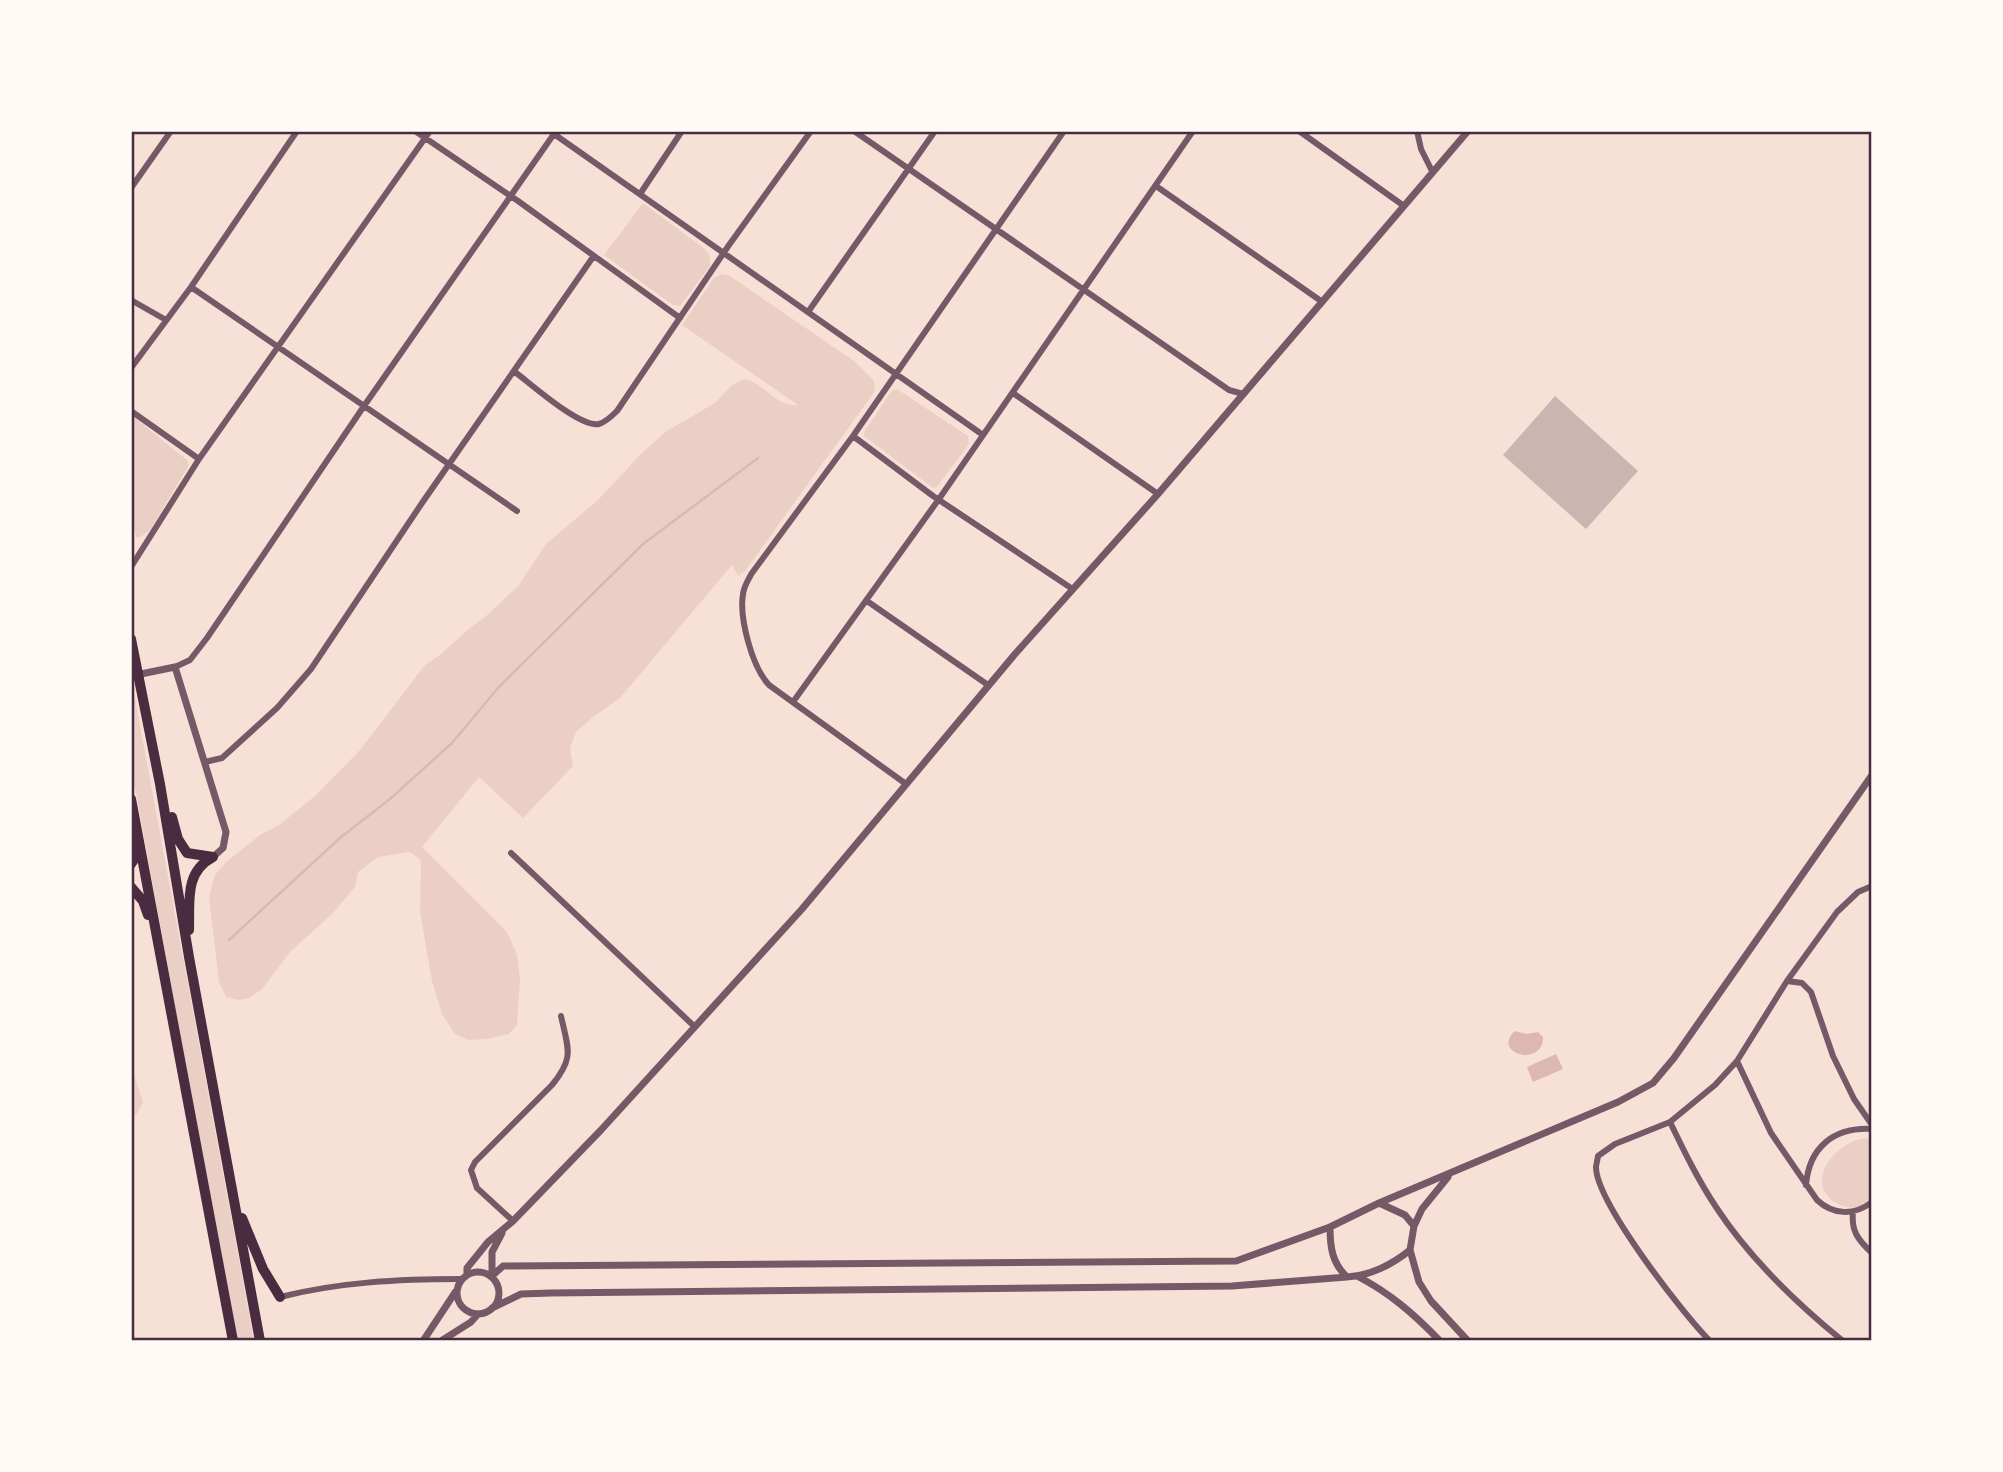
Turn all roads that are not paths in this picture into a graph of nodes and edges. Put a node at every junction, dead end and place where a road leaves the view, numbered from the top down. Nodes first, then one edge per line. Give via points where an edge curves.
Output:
1 (172, 131) edge
2 (298, 131) edge
3 (415, 131) edge
4 (430, 131) edge
5 (682, 131) edge
6 (811, 131) edge
7 (854, 131) edge
8 (935, 131) edge
9 (1064, 131) edge
10 (1193, 131) edge
11 (1299, 131) edge
12 (1417, 131) edge
13 (555, 133) edge
14 (1463, 133) edge
15 (425, 139) junction
16 (909, 169) junction
17 (1432, 171) junction
18 (1156, 186) junction
19 (131, 188) edge
20 (640, 194) junction
21 (509, 195) junction
22 (1404, 205) junction
23 (995, 230) junction
24 (723, 254) junction
25 (593, 257) junction
26 (191, 287) junction
27 (1083, 290) junction
28 (131, 300) edge
29 (1321, 301) junction
30 (808, 312) junction
31 (680, 318) junction
32 (166, 320) junction
33 (279, 348) junction
34 (131, 368) edge
35 (515, 372) junction
36 (895, 374) junction
37 (1013, 393) junction
38 (1242, 394) junction
39 (364, 406) junction
40 (131, 411) edge
41 (983, 435) junction
42 (853, 436) junction
43 (199, 459) junction
44 (450, 464) junction
45 (1158, 494) junction
46 (939, 499) junction
47 (517, 511) dead end
48 (131, 567) edge
49 (1071, 588) junction
50 (867, 601) junction
51 (131, 639) edge
52 (175, 667) junction
53 (131, 676) edge
54 (988, 685) junction
55 (793, 702) junction
56 (205, 762) junction
57 (1872, 775) edge
58 (160, 784) junction
59 (906, 784) junction
60 (131, 801) edge
61 (511, 853) dead end
62 (213, 857) junction
63 (131, 864) edge
64 (1872, 886) edge
65 (131, 887) edge
66 (188, 957) junction
67 (164, 971) junction
68 (1787, 981) junction
69 (561, 1016) dead end
70 (695, 1027) junction
71 (1737, 1061) junction
72 (1670, 1122) junction
73 (1872, 1127) edge
74 (229, 1173) junction
75 (1450, 1174) junction
76 (1806, 1185) junction
77 (1872, 1202) edge
78 (1379, 1203) junction
79 (1853, 1212) junction
80 (513, 1221) junction
81 (1414, 1226) junction
82 (1329, 1227) junction
83 (506, 1228) junction
84 (1410, 1250) junction
85 (1872, 1253) edge
86 (464, 1276) junction
87 (492, 1276) junction
88 (1357, 1276) junction
89 (1347, 1277) junction
90 (456, 1291) junction
91 (280, 1297) joint
92 (492, 1308) junction
93 (478, 1314) junction
94 (233, 1341) edge
95 (260, 1341) edge
96 (423, 1341) edge
97 (441, 1341) edge
98 (1440, 1341) edge
99 (1468, 1341) edge
100 (1710, 1341) edge
101 (1843, 1341) edge

1 - 19 street
2 - 26 street
3 - 15 street
4 - 15 street
5 - 20 street
6 - 24 street
7 - 16 street
8 - 16 street
9 - 23 street
10 - 18 street
11 - 22 street
12 - 17 street
13 - 20 street
13 - 21 street
14 - 17 street
15 - 21 street
15 - 33 street
16 - 23 street
16 - 30 street
17 - 22 street
18 - 27 street
18 - 29 street
20 - 24 street
21 - 25 street
21 - 39 street
22 - 29 street
23 - 27 street
23 - 36 street
24 - 30 street
24 - 31 street
25 - 31 street
25 - 35 street
26 - 32 street
26 - 33 street
27 - 37 street
27 - 38 street via 1229,390
28 - 32 street
29 - 38 street
30 - 36 street
31 - 35 street via 617,411 600,424 567,411
32 - 34 street
33 - 39 street
33 - 43 street
35 - 44 street
36 - 41 street
36 - 42 street
37 - 41 street
37 - 45 street
38 - 45 street
39 - 44 street
39 - 52 street via 207,638 190,660
40 - 43 street
41 - 46 street
42 - 46 street
42 - 55 street via 752,573 742,595 760,675
43 - 48 street
44 - 47 street
44 - 56 street via 295,690 222,758
45 - 49 street
46 - 49 street
46 - 50 street
49 - 54 street
50 - 54 street
50 - 55 street
51 - 58 highway
52 - 53 street
52 - 56 street
54 - 59 street
55 - 59 street
56 - 62 street via 226,832 223,848
57 - 75 street via 1653,1083
58 - 62 highway via 181,847 187,853
58 - 66 highway
59 - 70 street
60 - 63 highway via 136,844
60 - 67 highway
61 - 70 street
62 - 66 highway via 199,869 189,890
64 - 68 street via 1847,901
65 - 67 highway via 143,901
66 - 74 highway
67 - 94 highway
68 - 71 street
68 - 73 street via 1802,984 1811,992 1833,1056
69 - 80 street via 568,1048 563,1071 471,1170 477,1188
70 - 80 street
71 - 72 street via 1700,1100
71 - 76 street via 1771,1133
72 - 100 street via 1606,1149 1596,1166 1632,1241
72 - 101 street via 1717,1208 1744,1245 1782,1287
73 - 76 street via 1846,1132 1823,1144 1810,1159
74 - 91 highway via 239,1212
74 - 95 highway
75 - 78 street
75 - 81 street
76 - 79 street via 1826,1208
77 - 79 street
78 - 81 street via 1405,1215
78 - 82 street
79 - 85 street via 1854,1232
80 - 83 street
81 - 84 street
82 - 87 street via 1236,1261 503,1266
82 - 89 street via 1333,1258
83 - 86 street via 488,1242
83 - 87 street via 492,1252
84 - 88 street
84 - 99 street via 1419,1282 1431,1301
86 - 87 street via 482,1272
86 - 90 street
86 - 91 street via 317,1288
87 - 92 street via 499,1295
88 - 89 street
88 - 98 street via 1412,1311
89 - 92 street via 1219,1286 521,1294
90 - 93 street via 460,1305
90 - 96 street
92 - 93 street
93 - 97 street

